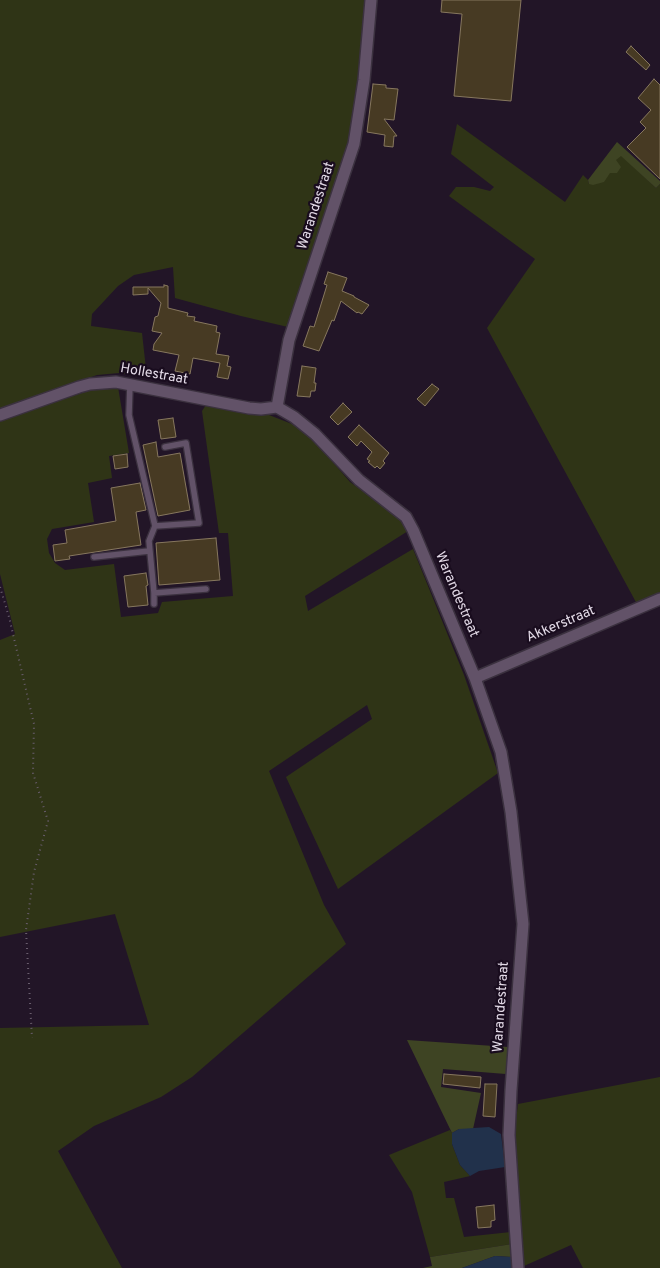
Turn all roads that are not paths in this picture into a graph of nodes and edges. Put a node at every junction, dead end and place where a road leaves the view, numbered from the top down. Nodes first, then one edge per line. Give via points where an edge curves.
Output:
1 (371, 0) edge
2 (130, 384) junction
3 (277, 407) junction
4 (0, 414) edge
5 (165, 447) dead end
6 (155, 526) junction
7 (149, 551) junction
8 (94, 557) dead end
9 (206, 589) dead end
10 (154, 593) junction
11 (660, 599) edge
12 (154, 604) dead end
13 (474, 678) junction
14 (518, 1268) edge

1 - 3 street, Warandestraat via 354,144 289,340
2 - 3 street, Hollestraat via 250,408
2 - 4 street, Hollestraat via 90,384
2 - 6 lane via 129,415
3 - 13 street, Warandestraat via 315,434 359,480 406,517
5 - 6 lane via 186,443 199,523
6 - 7 lane
7 - 8 lane
7 - 10 lane
9 - 10 lane
10 - 12 lane
11 - 13 street, Akkerstraat
13 - 14 street, Warandestraat via 501,752 523,924 509,1135

